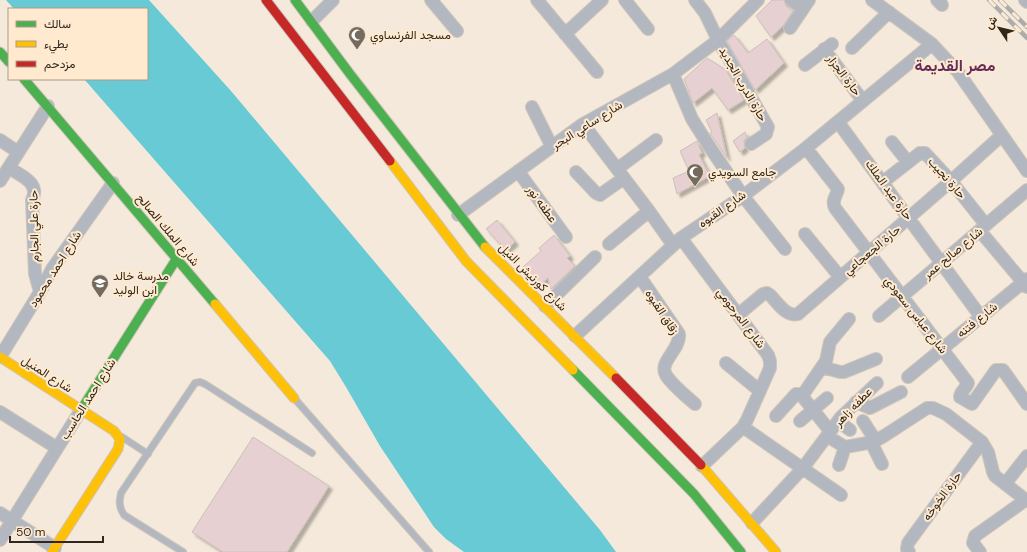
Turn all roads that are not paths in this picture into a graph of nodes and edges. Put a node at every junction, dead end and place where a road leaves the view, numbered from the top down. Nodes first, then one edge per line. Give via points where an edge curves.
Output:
1 (266, 0) edge
2 (296, 0) edge
3 (333, 0) edge
4 (431, 0) edge
5 (537, 0) edge
6 (602, 0) edge
7 (625, 0) edge
8 (695, 0) edge
9 (758, 0) edge
10 (791, 0) edge
11 (872, 0) edge
12 (806, 4) edge
13 (889, 12) junction
14 (312, 21) junction
15 (790, 28) dead end
16 (648, 29) dead end
17 (457, 31) dead end
18 (565, 34) junction
19 (718, 40) junction
20 (932, 44) junction
21 (852, 48) dead end
22 (0, 52) edge
23 (8, 61) edge
24 (805, 65) dead end
25 (597, 72) dead end
26 (673, 74) junction
27 (25, 80) edge
28 (863, 101) junction
29 (48, 106) junction
30 (532, 107) dead end
31 (838, 122) junction
32 (583, 124) junction
33 (1002, 135) junction
34 (0, 140) edge
35 (656, 140) dead end
36 (892, 142) dead end
37 (751, 144) dead end
38 (552, 147) junction
39 (806, 148) junction
40 (18, 152) junction
41 (908, 162) junction
42 (9, 168) junction
43 (518, 171) junction
44 (1027, 171) edge
45 (576, 172) dead end
46 (621, 174) junction
47 (0, 181) edge
48 (883, 182) junction
49 (952, 182) junction
50 (113, 183) junction
51 (1027, 190) edge
52 (743, 196) junction
53 (649, 211) junction
54 (458, 214) junction
55 (909, 218) junction
56 (983, 228) junction
57 (805, 234) dead end
58 (566, 237) dead end
59 (677, 242) junction
60 (609, 244) dead end
61 (785, 249) dead end
62 (868, 252) junction
63 (595, 257) dead end
64 (176, 258) junction
65 (942, 263) junction
66 (640, 277) junction
67 (840, 277) junction
68 (1026, 283) edge
69 (40, 292) junction
70 (902, 297) junction
71 (545, 306) junction
72 (738, 314) junction
73 (879, 316) dead end
74 (981, 317) junction
75 (849, 319) dead end
76 (575, 336) junction
77 (942, 349) junction
78 (0, 357) edge
79 (876, 359) dead end
80 (726, 363) dead end
81 (822, 367) junction
82 (908, 376) dead end
83 (877, 383) dead end
84 (760, 392) junction
85 (901, 392) dead end
86 (802, 396) junction
87 (294, 398) joint
88 (826, 398) dead end
89 (856, 402) junction
90 (695, 404) dead end
91 (1027, 404) edge
92 (81, 410) junction
93 (813, 410) junction
94 (0, 412) edge
95 (776, 416) dead end
96 (800, 421) dead end
97 (863, 421) dead end
98 (743, 427) junction
99 (832, 429) junction
100 (850, 430) dead end
101 (118, 434) junction
102 (872, 442) junction
103 (982, 442) junction
104 (845, 447) junction
105 (57, 448) junction
106 (312, 453) dead end
107 (148, 454) junction
108 (1027, 456) edge
109 (882, 464) dead end
110 (839, 465) dead end
111 (702, 466) junction
112 (803, 468) junction
113 (1005, 484) junction
114 (841, 495) dead end
115 (1027, 500) edge
116 (0, 513) edge
117 (12, 521) junction
118 (752, 523) junction
119 (0, 540) edge
120 (53, 550) edge
121 (183, 552) edge
122 (430, 552) edge
123 (741, 552) edge
124 (776, 552) edge
125 (909, 552) edge
126 (980, 552) edge

1 - 123 main road via 466,261 694,494
2 - 14 main road, شارع كورنيش النيل
3 - 14 street
4 - 17 street
5 - 18 street
6 - 18 street
7 - 16 street
8 - 19 street, حارة الدرب الجديد via 705,13
9 - 19 street, شارع ساعي البحر
10 - 12 street
11 - 13 street
12 - 15 street
13 - 20 street
13 - 21 street
14 - 54 main road, شارع كورنيش النيل
18 - 25 street
19 - 26 street, شارع ساعي البحر
19 - 37 street, حارة الدرب الجديد via 768,127 766,134
20 - 28 street, شارع القبوه
20 - 33 street via 958,72
22 - 23 main road
24 - 28 street, حارة الجزار via 828,46
26 - 32 street, شارع ساعي البحر
26 - 52 street via 692,119
27 - 29 main road, شارع الملك الصالح
28 - 31 street, شارع القبوه
29 - 40 street
29 - 50 main road, شارع الملك الصالح
30 - 38 street
31 - 39 street, شارع القبوه
31 - 48 street, حارة عبد الملك
32 - 38 street, شارع ساعي البحر
32 - 46 street, شارع المرحومي
33 - 44 street
33 - 49 street, حارة الجعجاعي
34 - 40 street
35 - 46 street
36 - 41 street
38 - 43 street, شارع ساعي البحر
39 - 52 street, شارع القبوه
39 - 62 street, شارع عباس سعودي via 837,187 838,192 833,204
40 - 42 street
41 - 48 street, حارة نجيب
41 - 49 street, حارة نجيب via 920,152 925,153
42 - 47 street
42 - 69 street, حارة علي الجارم via 29,180 34,187 34,274
43 - 54 street, شارع ساعي البحر
43 - 58 street, عطفه نور
45 - 46 street via 600,195
46 - 53 street, شارع المرحومي
48 - 55 street, حارة عبد الملك
49 - 55 street, حارة الجعجاعي
49 - 56 street, حارة نجيب
50 - 64 main road, شارع الملك الصالح
50 - 69 street, شارع احمد محمود via 52,269
51 - 56 street, شارع صالح عمر
52 - 59 street, شارع القبوه
52 - 61 street
53 - 59 street, شارع المرحومي
53 - 60 street
54 - 71 main road, شارع كورنيش النيل via 480,242
55 - 62 street, حارة الجعجاعي
55 - 65 street, حارة عبد الملك
56 - 65 street, شارع صالح عمر
56 - 68 street, حارة نجيب
57 - 67 street
59 - 66 street, شارع القبوه
59 - 72 street, شارع المرحومي
62 - 67 street, حارة الجعجاعي
62 - 70 street, شارع عباس سعودي
63 - 71 street
64 - 87 main road, شارع الملك الصالح
64 - 92 main road, شارع احمد الحاسب
65 - 70 street, شارع صالح عمر
65 - 74 street, حارة عبد الملك
66 - 76 street, شارع القبوه
66 - 90 street, زقاق القبوه via 679,334 679,342 665,364 665,372
67 - 72 street, حارة الجعجاعي via 793,316 767,293
68 - 74 street, شارع فتنه
69 - 78 street, شارع احمد محمود
70 - 73 street, شارع صالح عمر
70 - 77 street, شارع عباس سعودي
71 - 76 main road, شارع كورنيش النيل
72 - 84 street, شارع المرحومي via 770,361 770,368
74 - 77 street, شارع فتنه
75 - 81 street via 830,342
76 - 111 main road, شارع كورنيش النيل
77 - 82 street, شارع فتنه
77 - 91 street, شارع عباس سعودي via 968,382 960,396 970,404 996,370 1000,369
78 - 92 main road, شارع المنيل
79 - 81 street via 844,372
80 - 84 street
81 - 86 street
83 - 89 street, عطفه زاهر
84 - 98 street, شارع المرحومي
85 - 89 street via 870,408
86 - 93 street
86 - 95 street via 796,394
87 - 122 lane
88 - 93 street
89 - 99 street, عطفه زاهر
92 - 101 main road, شارع المنيل
92 - 105 street, شارع احمد الحاسب
93 - 96 street
93 - 99 street
94 - 105 street
97 - 102 street via 872,435
98 - 111 street, شارع المرحومي
98 - 112 street
99 - 100 street
99 - 104 street
99 - 112 street
101 - 107 lane
101 - 120 main road via 121,444
102 - 103 street via 927,408 933,408 946,414
102 - 104 street
102 - 109 street
103 - 113 street via 988,452 995,476
103 - 125 street, حارة الخوخه via 908,543
104 - 110 street
105 - 117 street, شارع احمد الحاسب
106 - 107 lane via 200,382 192,387
107 - 121 lane via 122,493 119,500 120,508 124,515
108 - 113 street
111 - 118 main road, شارع كورنيش النيل
112 - 114 street
112 - 118 street
113 - 115 street
115 - 126 street via 975,536 973,543
116 - 117 street
117 - 119 street, شارع احمد الحاسب
117 - 120 street
118 - 124 main road, شارع كورنيش النيل

